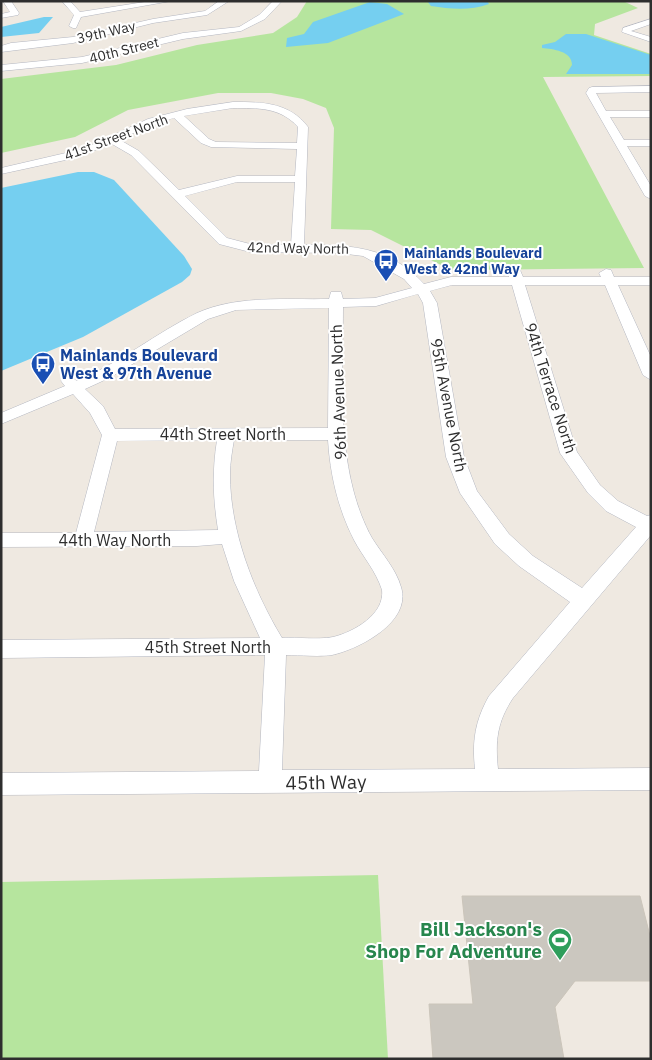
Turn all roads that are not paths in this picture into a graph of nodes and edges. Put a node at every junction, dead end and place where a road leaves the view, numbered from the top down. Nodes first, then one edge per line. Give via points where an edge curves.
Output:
1 (7, 1) edge
2 (66, 1) edge
3 (167, 1) edge
4 (225, 1) edge
5 (278, 1) edge
6 (78, 15) junction
7 (1, 16) edge
8 (651, 21) edge
9 (73, 40) junction
10 (651, 40) edge
11 (3, 48) edge
12 (1, 68) edge
13 (651, 89) edge
14 (231, 105) joint
15 (604, 114) junction
16 (651, 114) edge
17 (177, 115) junction
18 (113, 141) junction
19 (620, 143) junction
20 (651, 143) edge
21 (301, 146) junction
22 (1, 171) edge
23 (638, 176) junction
24 (651, 176) edge
25 (300, 179) junction
26 (175, 194) junction
27 (651, 196) edge
28 (298, 248) junction
29 (651, 273) edge
30 (516, 277) junction
31 (608, 277) junction
32 (651, 281) edge
33 (419, 286) junction
34 (336, 300) junction
35 (649, 367) edge
36 (72, 384) junction
37 (1, 406) edge
38 (1, 419) edge
39 (110, 434) junction
40 (226, 434) junction
41 (337, 434) junction
42 (650, 525) edge
43 (229, 536) junction
44 (1, 540) edge
45 (83, 540) junction
46 (393, 596) joint
47 (583, 600) junction
48 (276, 647) junction
49 (1, 649) edge
50 (651, 779) edge
51 (488, 780) junction
52 (270, 783) junction
53 (1, 784) edge

1 - 7 street via 15,12
2 - 6 street
3 - 6 street
4 - 9 street, 39th Way via 207,13
5 - 12 street, 40th Street via 271,10 245,28 183,36 82,60
6 - 9 street via 70,32
8 - 10 street via 626,30
9 - 11 street, 39th Way
13 - 15 street via 592,90
14 - 17 street, 41st Street North
14 - 21 street via 268,106 295,115 303,127
15 - 16 street
15 - 19 street
17 - 18 street, 41st Street North via 143,124
17 - 21 street via 205,141 215,145
18 - 22 street, 41st Street North via 87,151
18 - 26 street via 126,146
19 - 20 street
19 - 23 street
21 - 25 street
23 - 24 street
23 - 27 street
25 - 26 street via 238,179
25 - 28 street
26 - 28 street, 42nd Way North via 216,236 230,244 250,248
28 - 33 street, 42nd Way North via 366,252 409,276
29 - 31 street
30 - 31 street
30 - 33 street
30 - 42 street, 94th Terrace North via 569,452 580,471 606,500
31 - 32 street
31 - 35 street
33 - 34 street via 376,302
33 - 47 street, 95th Avenue North via 430,303 455,457 469,493 502,539 526,561
34 - 36 street via 252,304 217,311 104,375
34 - 41 street, 96th Avenue North
36 - 37 street
36 - 38 street
36 - 39 street via 97,410
39 - 40 street, 44th Street North
39 - 45 street
40 - 41 street, 44th Street North
40 - 43 street via 221,473
41 - 46 street, 96th Avenue North via 341,474 350,512 388,580
42 - 47 street
43 - 45 street, 44th Way North
43 - 48 street via 244,581
44 - 45 street, 44th Way North
46 - 48 street, 45th Street North via 385,616 368,632 350,641 331,646
47 - 51 street via 490,712 483,740
48 - 49 street, 45th Street North
48 - 52 street
50 - 51 street, 45th Way
51 - 52 street, 45th Way
52 - 53 street, 45th Way

